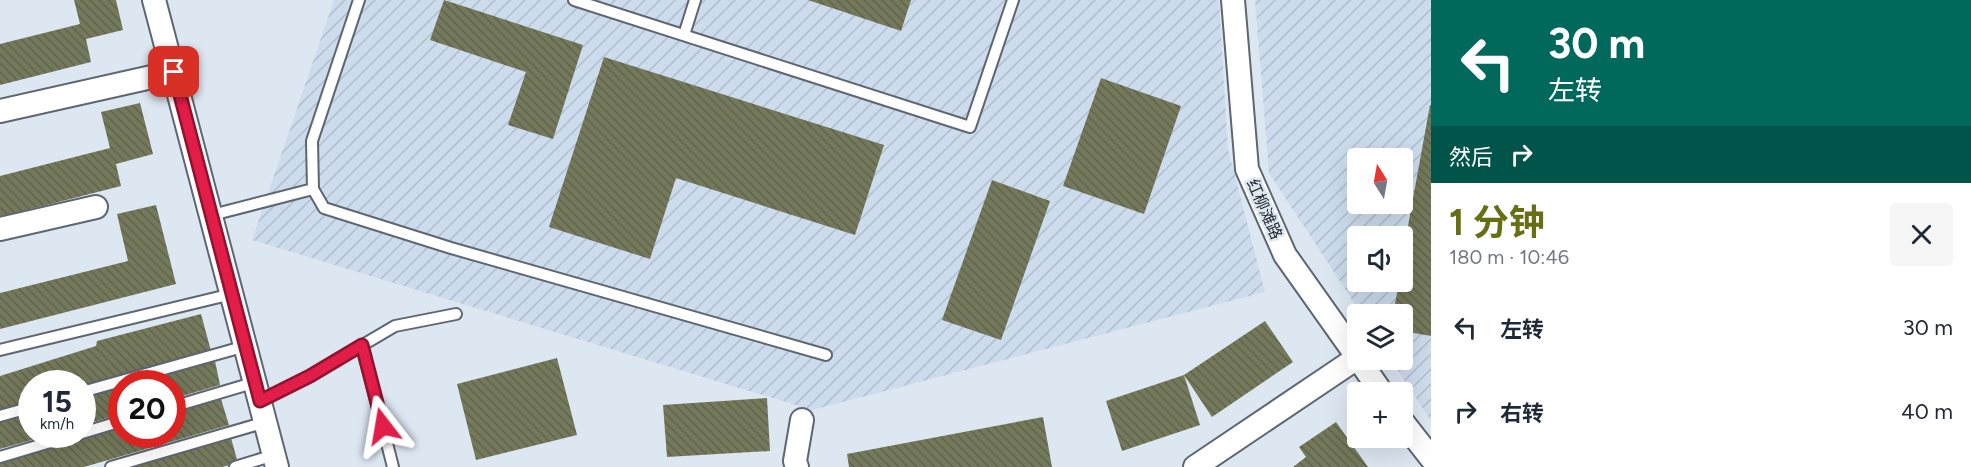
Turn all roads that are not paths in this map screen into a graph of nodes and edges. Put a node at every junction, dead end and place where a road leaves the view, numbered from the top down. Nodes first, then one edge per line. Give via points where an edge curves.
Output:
1 (154, 0) edge
2 (359, 0) edge
3 (574, 0) edge
4 (695, 0) edge
5 (1013, 0) edge
6 (1233, 0) edge
7 (684, 35) junction
8 (174, 72) junction
9 (0, 111) edge
10 (313, 189) junction
11 (96, 207) dead end
12 (212, 215) junction
13 (0, 229) edge
14 (233, 294) junction
15 (456, 314) dead end
16 (1347, 343) edge
17 (362, 345) junction
18 (246, 346) junction
19 (0, 350) edge
20 (826, 355) dead end
21 (1347, 366) edge
22 (96, 388) edge
23 (261, 402) junction
24 (186, 405) edge
25 (18, 411) edge
26 (0, 416) edge
27 (802, 420) dead end
28 (1413, 435) edge
29 (30, 448) edge
30 (0, 457) edge
31 (1431, 458) edge
32 (276, 461) edge
33 (114, 467) edge
34 (236, 467) edge
35 (393, 467) edge
36 (797, 467) edge
37 (1195, 467) edge

1 - 8 street
2 - 10 lane via 312,141
3 - 7 lane
4 - 7 lane
5 - 7 lane via 970,127
6 - 16 street, 红柳滩路 via 1247,169 1285,255
8 - 9 street
8 - 12 street
10 - 12 lane
10 - 20 lane via 324,208
11 - 13 street
12 - 14 street
14 - 18 street
14 - 19 lane
15 - 17 lane via 395,326
17 - 23 lane
17 - 35 lane
18 - 22 lane
18 - 23 street
21 - 37 street
23 - 24 lane
23 - 32 street
23 - 33 lane
25 - 26 lane
27 - 36 street
28 - 31 street
29 - 30 lane
32 - 34 lane

